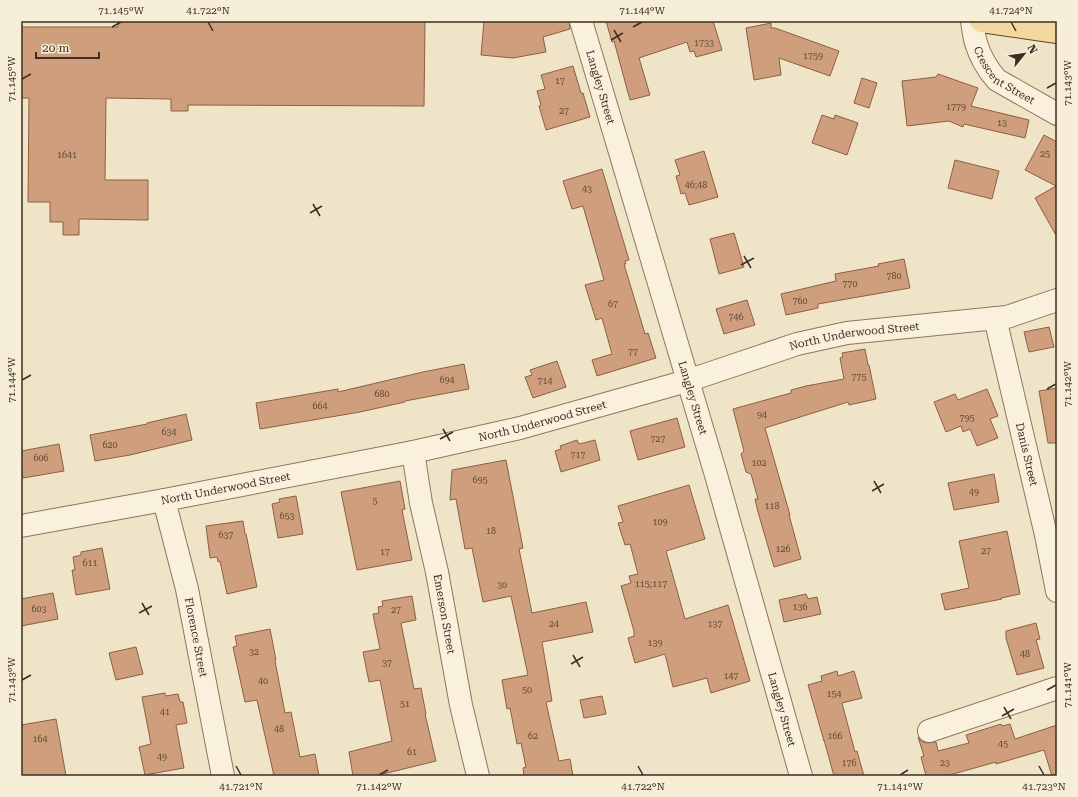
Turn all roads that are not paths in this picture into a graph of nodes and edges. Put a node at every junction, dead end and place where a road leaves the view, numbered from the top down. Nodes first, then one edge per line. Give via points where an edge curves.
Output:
1 (581, 21) edge
2 (972, 21) edge
3 (981, 21) edge
4 (1057, 32) edge
5 (1057, 114) edge
6 (1057, 300) edge
7 (994, 318) junction
8 (687, 381) junction
9 (413, 452) junction
10 (164, 500) junction
11 (21, 526) edge
12 (1057, 591) edge
13 (1057, 688) edge
14 (929, 731) dead end
15 (223, 776) edge
16 (478, 776) edge
17 (801, 776) edge

1 - 8 street, Langley Street
2 - 5 street, Crescent Street via 976,43 997,80
3 - 4 main road
6 - 7 street, North Underwood Street via 1007,317
7 - 8 street, North Underwood Street via 847,333 797,344
7 - 12 street, Danis Street
8 - 9 street, North Underwood Street via 526,426
8 - 17 street, Langley Street
9 - 10 street, North Underwood Street
9 - 16 street, Emerson Street via 461,705
10 - 11 street, North Underwood Street
10 - 15 street, Florence Street via 187,589
13 - 14 street

